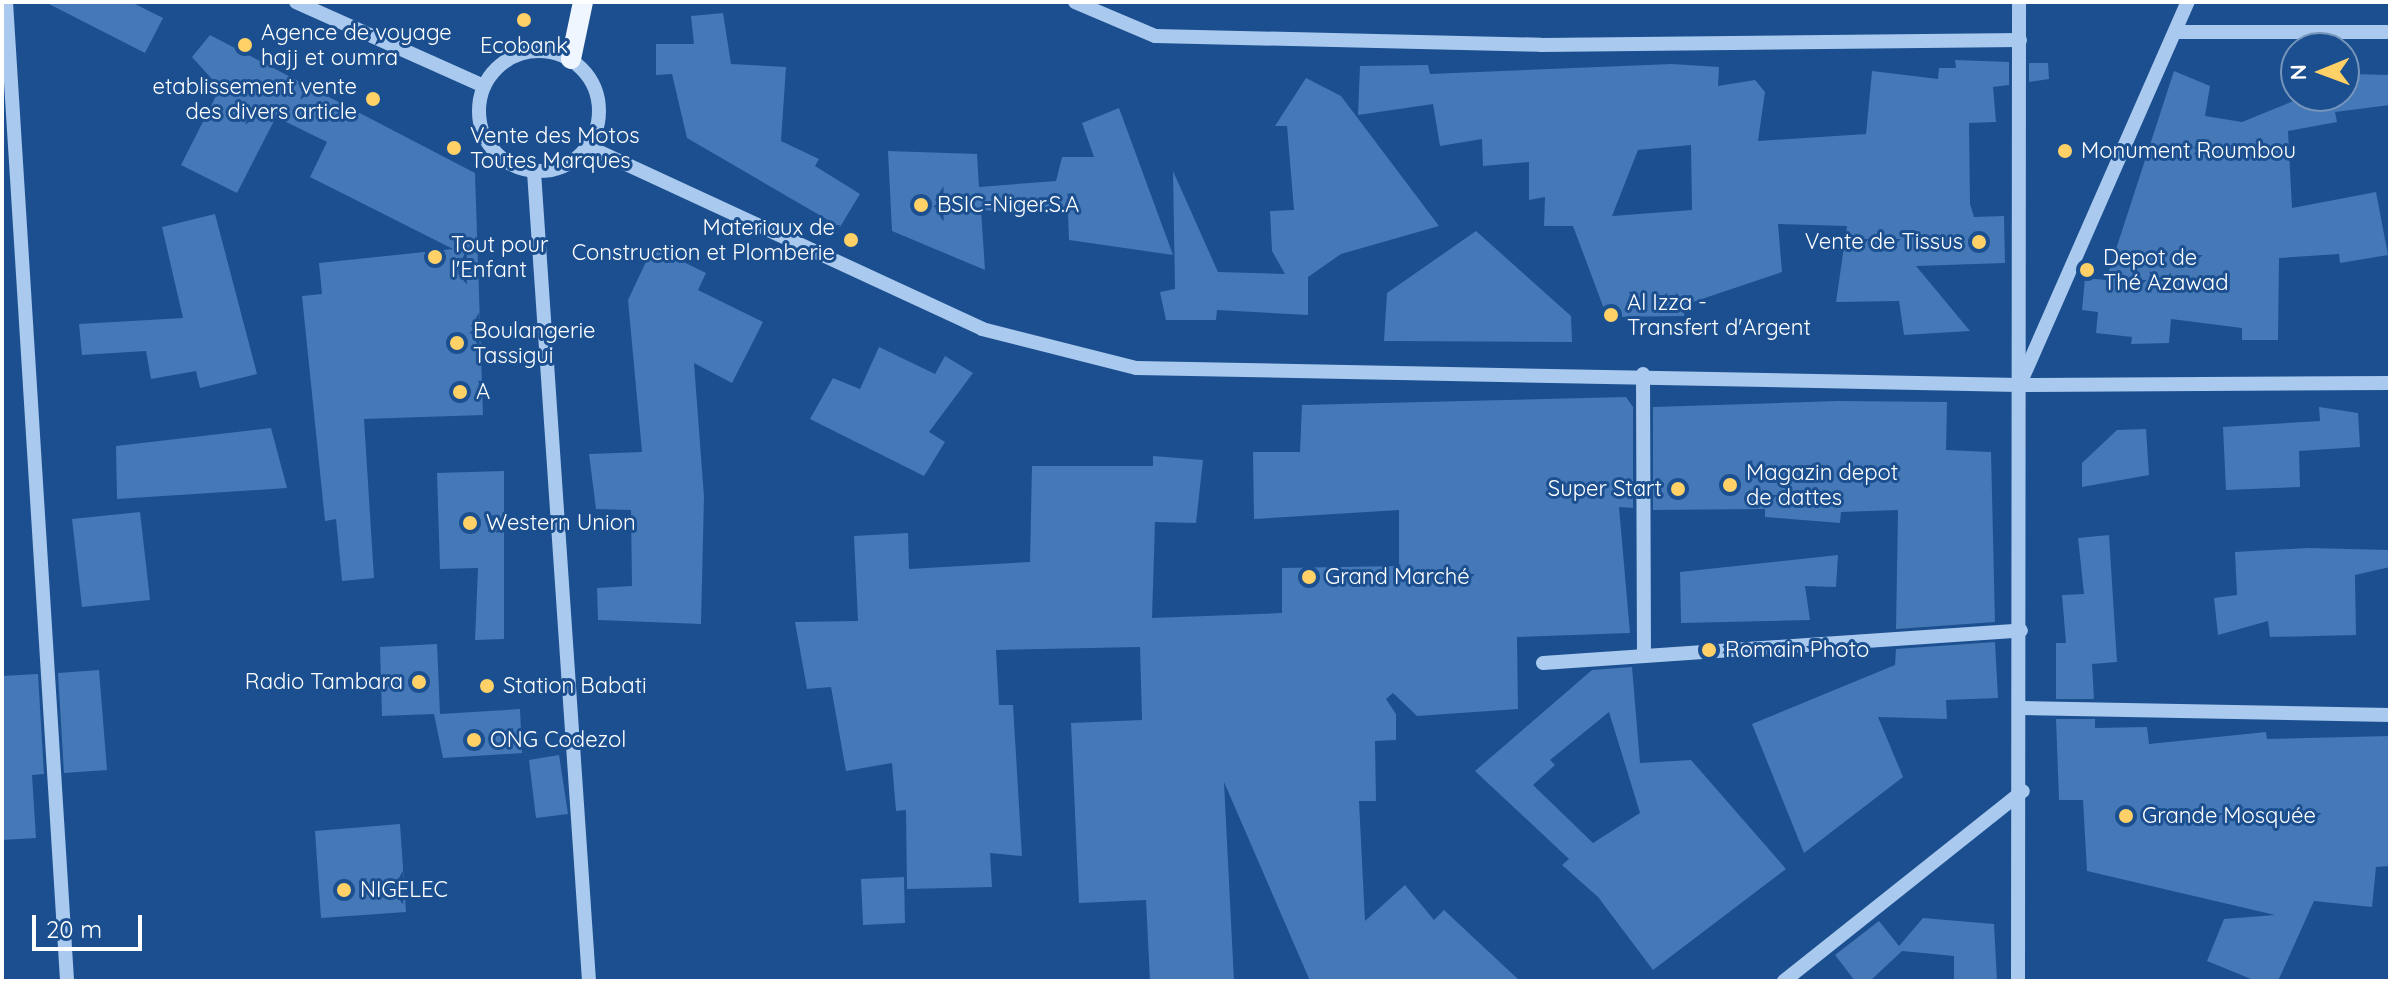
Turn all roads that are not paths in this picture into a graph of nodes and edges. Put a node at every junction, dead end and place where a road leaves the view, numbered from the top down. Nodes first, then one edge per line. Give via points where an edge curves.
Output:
1 (6, 2) edge
2 (296, 2) edge
3 (583, 2) edge
4 (1075, 2) edge
5 (2019, 2) edge
6 (2188, 2) edge
7 (2175, 32) junction
8 (2390, 32) edge
9 (2020, 40) junction
10 (571, 59) junction
11 (484, 86) junction
12 (589, 147) junction
13 (534, 172) junction
14 (1643, 374) junction
15 (2390, 383) edge
16 (2019, 385) junction
17 (2021, 630) junction
18 (1644, 654) junction
19 (1543, 663) dead end
20 (2023, 708) junction
21 (2390, 715) edge
22 (2023, 791) junction
23 (67, 981) edge
24 (589, 981) edge
25 (1784, 981) edge
26 (2018, 981) edge

1 - 23 street
2 - 11 street
3 - 10 main road
4 - 9 street via 1155,36 1541,45
5 - 9 street
6 - 7 street
7 - 8 street
7 - 16 street
9 - 16 street
10 - 11 street via 532,50 512,56
10 - 12 street via 586,72 600,109
11 - 13 street via 480,124 487,141 499,157
12 - 13 street via 574,161
12 - 14 street via 982,329 1056,352 1136,368
13 - 24 street
14 - 16 street
14 - 18 street
15 - 16 street
16 - 17 street
17 - 18 street
17 - 20 street
18 - 19 street
20 - 21 street
20 - 22 street
22 - 25 street
22 - 26 street

